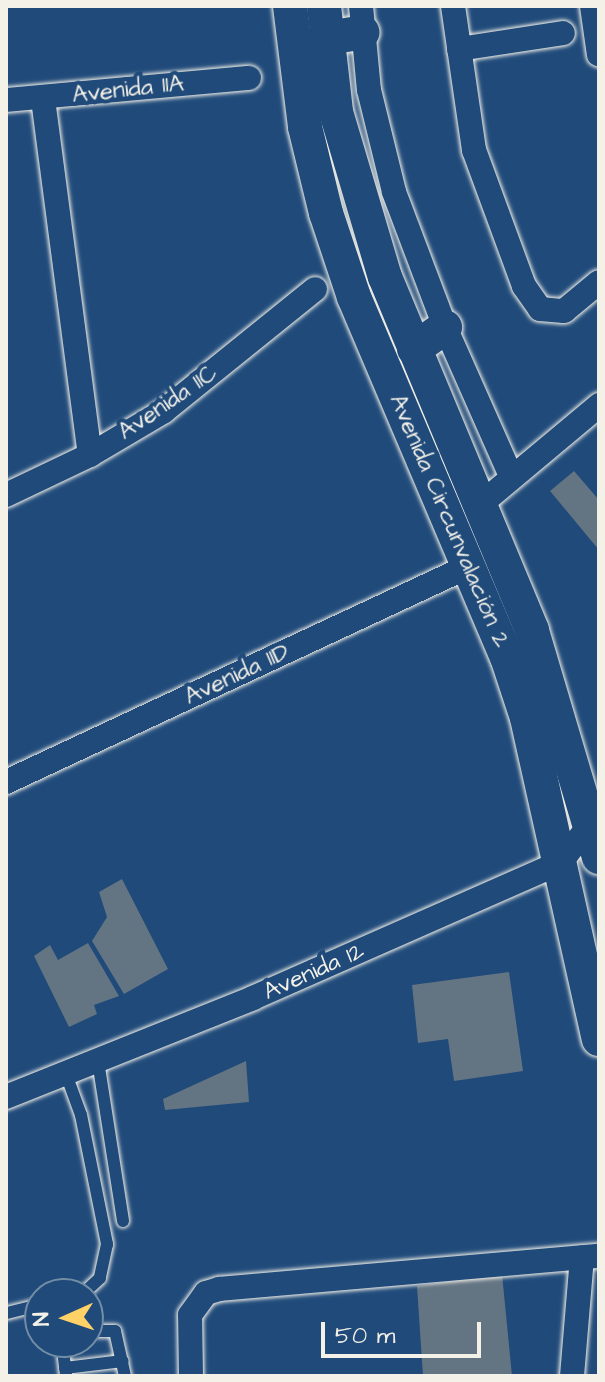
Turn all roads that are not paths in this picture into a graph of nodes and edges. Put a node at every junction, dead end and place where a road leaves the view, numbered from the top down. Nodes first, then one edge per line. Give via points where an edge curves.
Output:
1 (290, 6) edge
2 (453, 6) edge
3 (592, 6) edge
4 (362, 19) edge
5 (326, 22) edge
6 (563, 33) dead end
7 (459, 49) junction
8 (599, 55) edge
9 (249, 78) dead end
10 (43, 99) junction
11 (6, 100) edge
12 (599, 282) edge
13 (315, 289) dead end
14 (445, 327) junction
15 (414, 349) junction
16 (599, 405) edge
17 (90, 455) junction
18 (511, 476) junction
19 (6, 495) edge
20 (482, 503) junction
21 (467, 567) junction
22 (6, 782) edge
23 (596, 817) edge
24 (599, 857) edge
25 (561, 862) junction
26 (599, 1039) edge
27 (98, 1061) junction
28 (66, 1074) junction
29 (6, 1097) edge
30 (123, 1221) dead end
31 (591, 1257) edge
32 (100, 1278) edge
33 (104, 1331) edge
34 (123, 1361) junction
35 (65, 1372) edge
36 (125, 1376) edge
37 (191, 1376) edge
38 (572, 1376) edge

1 - 21 main road, Avenida Circunvalación 2 via 305,127 326,213 354,297
2 - 7 street
3 - 8 street
4 - 5 main road
4 - 14 street via 369,90 394,192
5 - 15 main road, Avenida Circunvalación 2 via 336,112 385,277
6 - 7 street
7 - 12 street via 474,150 524,286 540,309 564,311
9 - 10 street, Avenida 11A
10 - 11 street, Avenida 11A
10 - 17 street
13 - 17 street, Avenida 11C via 200,385
14 - 15 main road
14 - 18 street
15 - 20 main road, Avenida Circunvalación 2
16 - 18 street
17 - 19 street, Avenida 11C
18 - 20 street
20 - 23 main road, Avenida Circunvalación 2
21 - 22 street, Avenida 11D
21 - 25 main road, Avenida Circunvalación 2 via 527,718
23 - 24 main road, Avenida Circunvalación 2
23 - 25 street
25 - 26 main road, Avenida Circunvalación 2
25 - 27 street, Avenida 12
27 - 28 street, Avenida 12
27 - 30 lane
28 - 29 street, Avenida 12
28 - 32 lane via 81,1115 107,1244
31 - 37 street via 219,1289 206,1293 190,1315
31 - 38 street
33 - 34 lane via 115,1331
34 - 35 lane
34 - 36 lane

